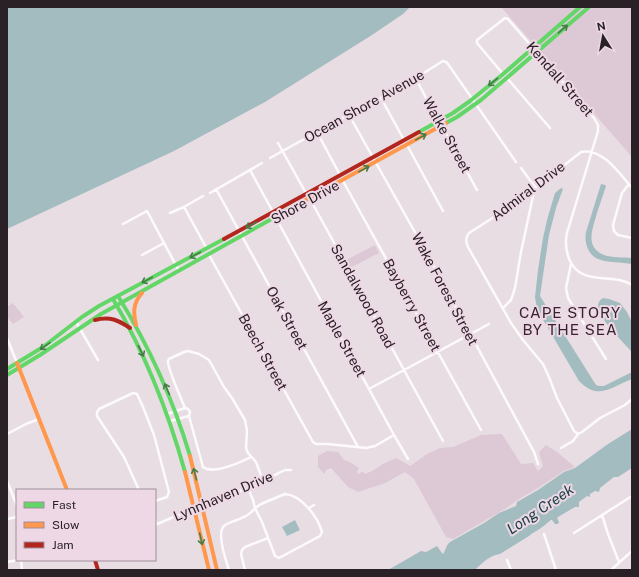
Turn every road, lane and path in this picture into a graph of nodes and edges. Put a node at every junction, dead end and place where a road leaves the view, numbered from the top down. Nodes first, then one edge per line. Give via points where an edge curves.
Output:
1 (580, 7) edge
2 (589, 7) edge
3 (533, 48) junction
4 (537, 52) junction
5 (503, 74) junction
6 (507, 78) junction
7 (416, 79) junction
8 (381, 98) junction
9 (472, 99) junction
10 (476, 104) junction
11 (349, 115) junction
12 (439, 121) junction
13 (442, 126) junction
14 (550, 128) dead end
15 (317, 132) junction
16 (404, 140) junction
17 (278, 143) dead end
18 (407, 145) junction
19 (284, 151) junction
20 (592, 153) junction
21 (270, 158) dead end
22 (373, 158) junction
23 (376, 162) junction
24 (516, 162) dead end
25 (262, 164) dead end
26 (521, 168) dead end
27 (250, 170) junction
28 (340, 175) junction
29 (343, 181) junction
30 (629, 184) junction
31 (535, 187) junction
32 (632, 188) edge
33 (216, 189) junction
34 (478, 190) dead end
35 (210, 193) dead end
36 (307, 194) junction
37 (203, 196) dead end
38 (310, 199) junction
39 (184, 207) junction
40 (443, 210) dead end
41 (273, 212) junction
42 (170, 213) dead end
43 (276, 218) junction
44 (123, 224) dead end
45 (239, 231) junction
46 (242, 236) junction
47 (632, 238) edge
48 (164, 243) junction
49 (207, 249) junction
50 (209, 254) junction
51 (142, 255) dead end
52 (572, 263) junction
53 (176, 265) junction
54 (179, 271) junction
55 (632, 286) edge
56 (147, 288) junction
57 (118, 296) junction
58 (113, 299) junction
59 (122, 302) junction
60 (117, 305) junction
61 (503, 308) junction
62 (75, 322) junction
63 (88, 323) junction
64 (489, 324) dead end
65 (136, 325) junction
66 (80, 328) junction
67 (130, 328) junction
68 (470, 334) junction
69 (7, 338) edge
70 (437, 352) junction
71 (606, 359) dead end
72 (98, 360) dead end
73 (17, 363) junction
74 (19, 368) junction
75 (7, 369) edge
76 (404, 370) junction
77 (7, 376) edge
78 (369, 389) junction
79 (632, 399) edge
80 (185, 408) junction
81 (176, 411) junction
82 (167, 414) junction
83 (189, 416) junction
84 (39, 419) junction
85 (178, 419) junction
86 (170, 422) junction
87 (481, 430) dead end
88 (7, 434) edge
89 (578, 434) junction
90 (394, 436) junction
91 (443, 441) dead end
92 (358, 448) junction
93 (561, 448) dead end
94 (251, 457) junction
95 (408, 459) dead end
96 (538, 464) dead end
97 (291, 470) dead end
98 (7, 481) edge
99 (263, 481) junction
100 (248, 488) junction
101 (68, 489) edge
102 (138, 489) edge
103 (632, 496) edge
104 (156, 501) edge
105 (16, 504) edge
106 (202, 505) junction
107 (314, 505) dead end
108 (194, 508) junction
109 (255, 508) junction
110 (309, 508) junction
111 (602, 515) junction
112 (156, 524) edge
113 (574, 533) dead end
114 (544, 534) dead end
115 (268, 538) junction
116 (632, 551) edge
117 (507, 560) dead end
118 (619, 562) junction
119 (614, 567) junction
120 (209, 570) edge
121 (217, 570) edge
122 (229, 570) edge
123 (245, 570) edge
124 (511, 570) edge
125 (556, 570) edge
126 (611, 570) edge
127 (617, 570) edge

1 - 3 main road, Shore Drive
4 -> 2 main road, Shore Drive
3 - 4 street, Kendall Street
3 - 5 main road, Shore Drive
3 - 5 street, Kendall Street via 505,18 477,40
4 - 6 main road, Shore Drive
4 - 20 street, Kendall Street via 597,122 599,128
5 -> 9 main road, Shore Drive
6 - 10 main road, Shore Drive
6 - 14 street
7 - 8 street, Ocean Shore Avenue
7 - 9 street, Ocean Shore Avenue via 443,61 446,62
7 - 12 street, Walke Street
8 - 11 street, Ocean Shore Avenue
8 - 16 street
9 - 10 street
9 - 12 main road, Shore Drive
10 - 13 main road, Shore Drive
10 - 24 street
11 - 15 street, Ocean Shore Avenue
11 - 22 street, Wake Forest Street
12 - 13 street, Walke Street
12 - 16 main road, Shore Drive
18 -> 13 main road, Shore Drive
13 - 34 street, Walke Street
15 - 19 street, Ocean Shore Avenue
15 - 28 street
16 - 22 main road, Shore Drive
17 - 19 street
18 - 23 main road, Shore Drive
18 - 40 street
19 - 21 street, Ocean Shore Avenue
19 - 36 street, Sandalwood Road
20 - 30 street via 606,158
20 - 31 street, Admiral Drive via 578,153
20 - 52 street, Kendall Street via 566,238
22 - 23 street, Wake Forest Street
22 - 28 main road, Shore Drive
29 -> 23 main road, Shore Drive
23 - 68 street, Wake Forest Street
25 - 27 street
26 - 31 street
27 - 33 street
27 - 41 street
28 - 36 main road, Shore Drive
29 - 38 main road, Shore Drive
29 - 70 street, Bayberry Street
30 - 32 street
30 - 47 street via 622,193 613,225 618,235
31 - 61 street via 516,288 511,300
31 - 61 street, Admiral Drive via 466,238 468,247
33 - 35 street
33 - 45 street, Oak Street
36 - 38 street, Sandalwood Road
36 - 41 main road, Shore Drive
37 - 39 street
38 - 43 main road, Shore Drive
38 - 76 street, Sandalwood Road
39 - 42 street
39 - 49 street
41 -> 45 main road, Shore Drive
43 - 46 main road, Shore Drive
43 - 78 street, Maple Street
44 - 48 street via 147,210
45 - 46 street, Oak Street
45 - 49 main road, Shore Drive
46 - 50 main road, Shore Drive
46 - 92 street, Oak Street
48 - 51 street
48 - 53 street
49 -> 53 main road, Shore Drive
50 - 54 main road, Shore Drive
50 - 92 street, Beech Street via 314,443
52 - 55 street via 585,275 623,281
52 - 71 street via 566,288 568,298
53 - 54 street
53 -> 57 main road, Shore Drive
54 - 56 main road, Shore Drive
56 - 59 main road, Shore Drive
56 - 65 main road via 135,303 133,311
57 - 58 main road, Shore Drive
57 - 59 main road
58 - 60 main road
58 - 62 main road, Shore Drive
59 - 60 main road, Shore Drive
59 - 65 main road
60 - 63 main road, Shore Drive
60 - 67 main road
61 - 89 street via 523,340 543,364 559,404
62 - 66 street
62 -> 73 main road, Shore Drive
63 - 66 main road, Shore Drive
63 - 67 main road via 110,318
64 - 68 street
81 -> 65 main road
66 - 72 street
66 - 74 main road, Shore Drive
67 -> 82 main road via 152,374
68 - 70 street
68 - 96 street, Wake Forest Street via 534,452
69 - 73 street
70 - 76 street
70 - 87 street, Bayberry Street
73 - 74 main road
73 - 75 main road, Shore Drive
74 - 77 main road, Shore Drive
74 - 84 main road
76 - 78 street
76 - 91 street, Sandalwood Road
78 - 90 street, Maple Street
79 - 89 street
80 - 81 street
80 - 83 street via 189,410
80 - 94 street via 168,362 188,351 209,360 232,398 246,422 246,448
81 - 82 street
81 - 85 main road
82 - 86 main road
83 - 85 street
83 - 94 street via 205,468 222,468
84 - 88 street
84 - 101 main road
85 - 86 street
106 -> 85 main road
86 - 108 main road
89 - 93 street via 573,441
90 - 92 street via 373,447
90 - 95 street, Maple Street
94 - 99 street via 256,462
97 - 99 street, Lynnhaven Drive via 285,470
98 - 105 street
99 - 100 street, Lynnhaven Drive
100 - 106 street, Lynnhaven Drive
100 - 109 street
102 - 104 street via 124,457 96,414 99,409 133,393 138,396 151,426 170,492 167,497
103 - 111 street
106 - 108 street, Lynnhaven Drive
106 - 121 main road
107 - 110 street
108 - 112 street, Lynnhaven Drive
108 -> 120 main road
109 - 110 street via 285,494 293,496
109 - 115 street
109 - 122 street via 248,515 222,528 220,537
110 - 115 street via 322,530 320,536 279,558 275,556
111 - 113 street
111 - 118 street
114 - 125 street
115 - 123 street via 242,550
116 - 118 street
117 - 124 street
118 - 119 street
119 - 126 street
119 - 127 street

